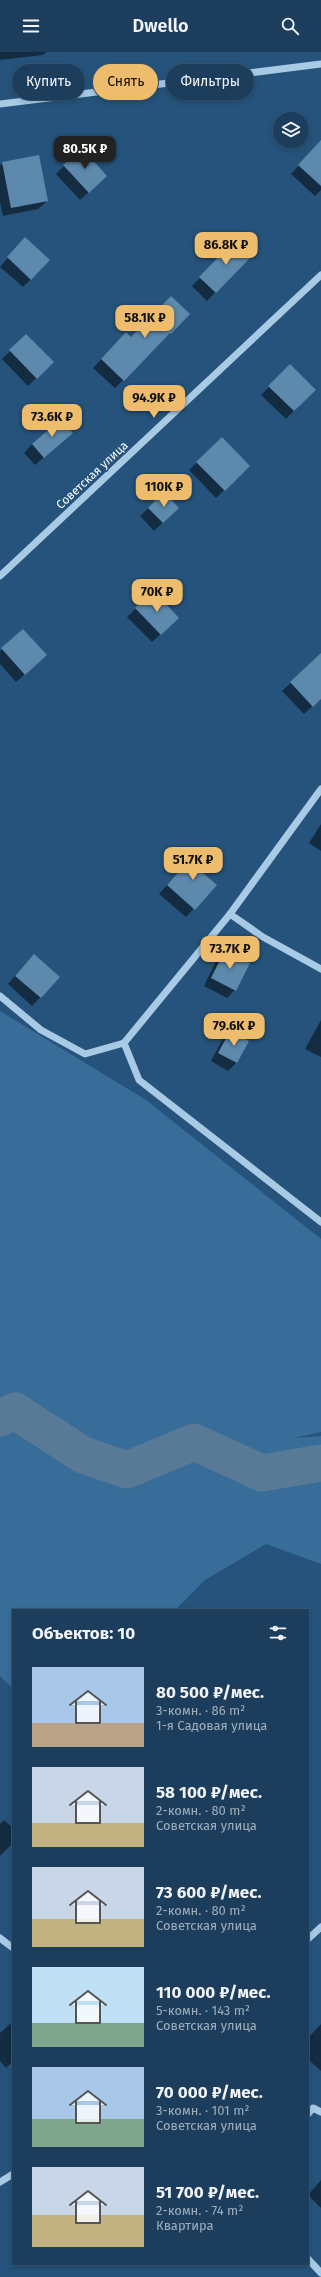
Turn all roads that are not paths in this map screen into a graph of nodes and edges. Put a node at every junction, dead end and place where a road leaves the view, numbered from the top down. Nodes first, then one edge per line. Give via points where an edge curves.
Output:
1 (321, 64) edge
2 (0, 104) edge
3 (321, 275) edge
4 (0, 576) edge
5 (321, 789) edge
6 (230, 914) junction
7 (321, 969) edge
8 (0, 996) edge
9 (124, 1043) junction
10 (321, 1222) edge
11 (321, 1927) edge
12 (0, 1938) edge
13 (309, 1938) edge
14 (12, 1947) edge
15 (321, 2112) edge
16 (309, 2113) edge
17 (12, 2175) edge
18 (0, 2182) edge
19 (309, 2260) edge
20 (321, 2273) edge

1 - 2 street
3 - 4 street, Советская улица
5 - 6 street
6 - 7 street via 263,937
6 - 9 street
8 - 9 street via 41,1030 86,1054
9 - 10 street via 139,1080
11 - 13 street
12 - 14 street
15 - 16 street via 313,2108
17 - 18 street
19 - 20 street

